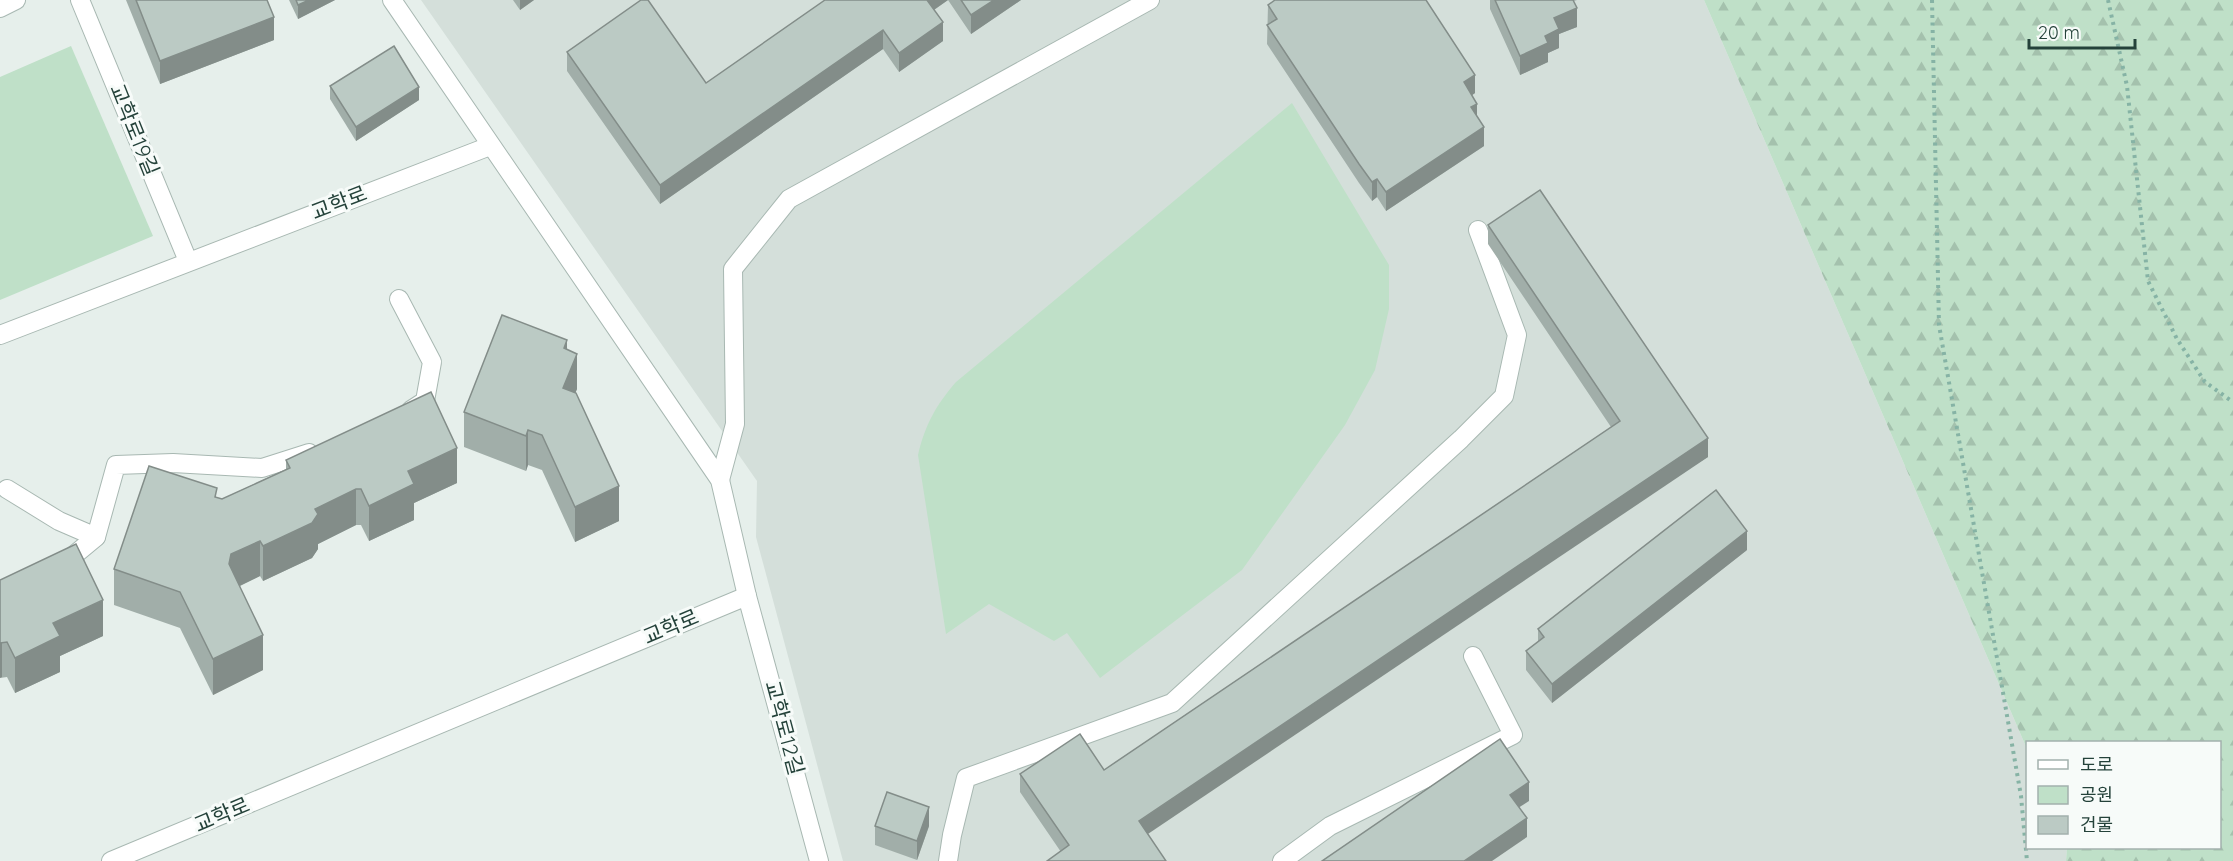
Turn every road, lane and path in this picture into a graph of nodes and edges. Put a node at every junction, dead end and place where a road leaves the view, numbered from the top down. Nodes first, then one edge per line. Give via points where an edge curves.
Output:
1 (16, 0) edge
2 (80, 0) edge
3 (392, 0) edge
4 (1150, 0) edge
5 (1932, 0) edge
6 (2108, 0) edge
7 (0, 8) edge
8 (490, 146) junction
9 (1478, 230) dead end
10 (188, 261) junction
11 (399, 299) dead end
12 (0, 335) edge
13 (2233, 402) edge
14 (399, 418) edge
15 (325, 447) edge
16 (720, 480) junction
17 (2, 489) edge
18 (96, 537) junction
19 (46, 573) edge
20 (747, 596) junction
21 (1473, 656) dead end
22 (111, 861) edge
23 (819, 861) edge
24 (948, 861) edge
25 (1282, 861) edge
26 (2027, 861) edge

1 - 7 street
2 - 10 street, 교학로19길
3 - 8 street
4 - 16 street via 789,199 733,269 735,424
5 - 26 path via 1939,325 2021,796
6 - 13 path via 2127,86 2148,280 2177,339 2205,382
8 - 10 street, 교학로
8 - 16 street
9 - 24 street via 1517,335 1504,396 1172,703 966,778
10 - 12 street, 교학로
11 - 14 street via 432,362 425,401
15 - 18 street via 262,468 172,463 116,465
16 - 20 street
17 - 18 street
18 - 19 street via 57,569
20 - 22 street, 교학로
20 - 23 street, 교학로12길
21 - 25 street via 1513,735 1330,826

